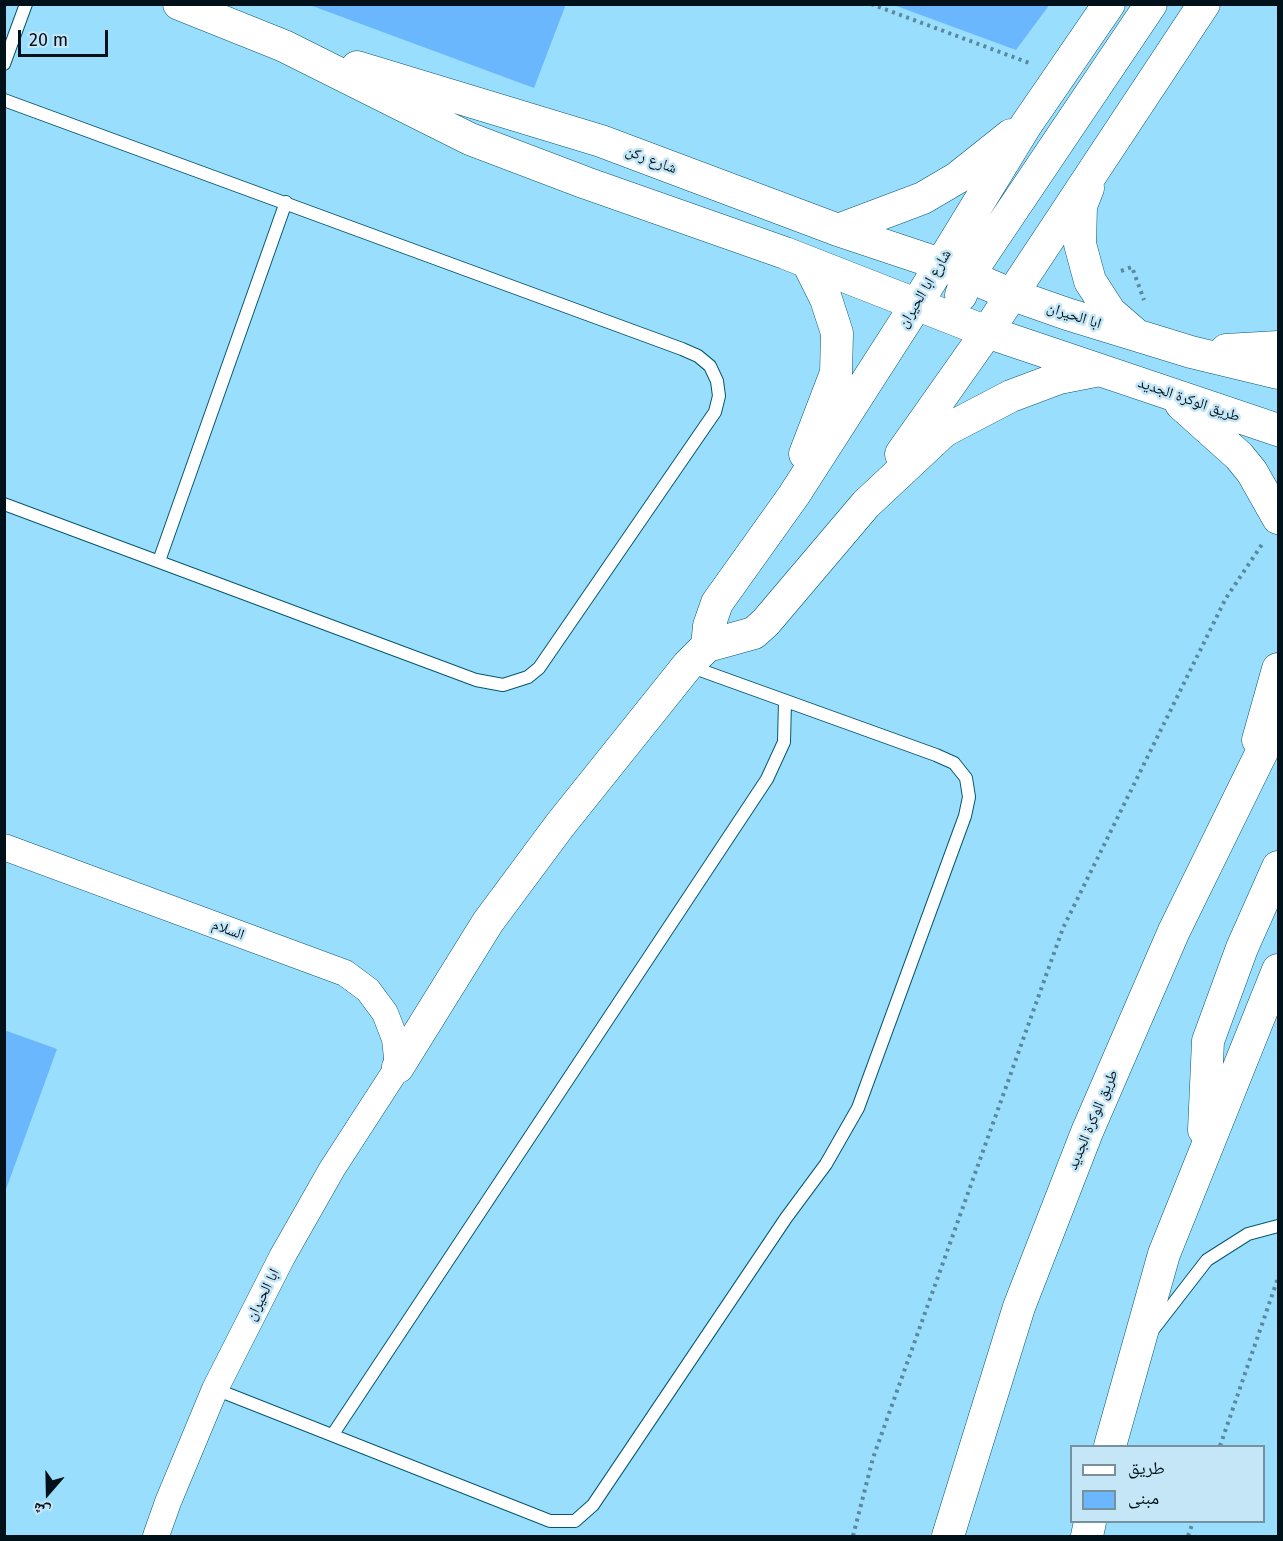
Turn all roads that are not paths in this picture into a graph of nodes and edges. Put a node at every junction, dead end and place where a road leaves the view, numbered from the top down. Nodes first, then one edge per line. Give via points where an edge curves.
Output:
1 (26, 4) edge
2 (180, 4) edge
3 (1109, 4) edge
4 (1151, 4) edge
5 (1204, 4) edge
6 (284, 46) junction
7 (4, 64) edge
8 (4, 100) edge
9 (1026, 125) junction
10 (1095, 170) junction
11 (286, 202) junction
12 (838, 230) junction
13 (808, 263) junction
14 (954, 270) junction
15 (1010, 294) junction
16 (916, 305) junction
17 (987, 332) junction
18 (1138, 336) junction
19 (1278, 347) edge
20 (1191, 352) junction
21 (1100, 370) junction
22 (1278, 373) edge
23 (1166, 392) junction
24 (1278, 430) edge
25 (794, 495) junction
26 (4, 504) edge
27 (866, 504) junction
28 (1272, 529) edge
29 (159, 561) junction
30 (698, 656) junction
31 (1278, 669) edge
32 (785, 701) junction
33 (1278, 719) edge
34 (1242, 792) junction
35 (4, 847) edge
36 (1278, 867) edge
37 (1278, 969) edge
38 (398, 1067) junction
39 (1203, 1155) junction
40 (1278, 1226) edge
41 (1133, 1356) junction
42 (215, 1389) junction
43 (333, 1434) junction
44 (1110, 1445) edge
45 (156, 1536) edge
46 (948, 1536) edge

1 - 7 lane
2 - 6 street, شارع ركن
3 - 9 street, شارع ابا الحيران
4 - 14 street
5 - 10 street
6 - 12 street, شارع ركن via 601,141
6 - 13 street, شارع ركن via 470,139
8 - 11 lane
9 - 12 street via 957,178 923,198
9 - 14 street, شارع ابا الحيران
10 - 15 street
10 - 18 street via 1081,206 1080,244 1090,281 1110,312
11 - 29 lane
11 - 29 lane via 698,356 710,366 717,381 715,411 539,668 516,683 476,680
12 - 14 street, شارع ركن
13 - 16 street, شارع ركن
13 - 25 street via 837,333 836,373 808,442
14 - 15 street, شارع ركن
14 - 16 street, شارع ابا الحيران
14 - 17 street via 962,303
15 - 17 street
15 - 18 street, ابا الحيران
16 - 17 street, شارع ركن
16 - 25 street, شارع ابا الحيران
17 - 21 street
17 - 27 street
18 - 20 street
19 - 20 street
20 - 22 street
21 - 23 street, طريق الوكرة الجديد
21 - 27 street via 1059,378 1011,396 944,431
23 - 24 street, طريق الوكرة الجديد
23 - 28 street via 1252,472
25 - 30 street, شارع ابا الحيران via 717,603
26 - 29 lane
27 - 30 street via 760,627
30 - 32 lane via 742,683
30 - 38 street via 560,825 495,913
31 - 34 street
32 - 43 lane via 784,742 767,779
32 - 43 lane via 954,763 966,778 969,797 858,1108 826,1164 593,1505 575,1521 550,1521
33 - 34 street, طريق الوكرة الجديد
34 - 46 street, طريق الوكرة الجديد via 1174,931 1087,1132 1019,1307
35 - 38 street, السلام via 345,973 368,990 385,1013 395,1039
36 - 39 street via 1242,948 1208,1041
37 - 39 street
38 - 42 street, ابا الحيران via 315,1198
39 - 41 street via 1164,1254
40 - 41 lane via 1248,1234 1207,1260
41 - 44 street
42 - 43 lane
42 - 45 street, ابا الحيران

